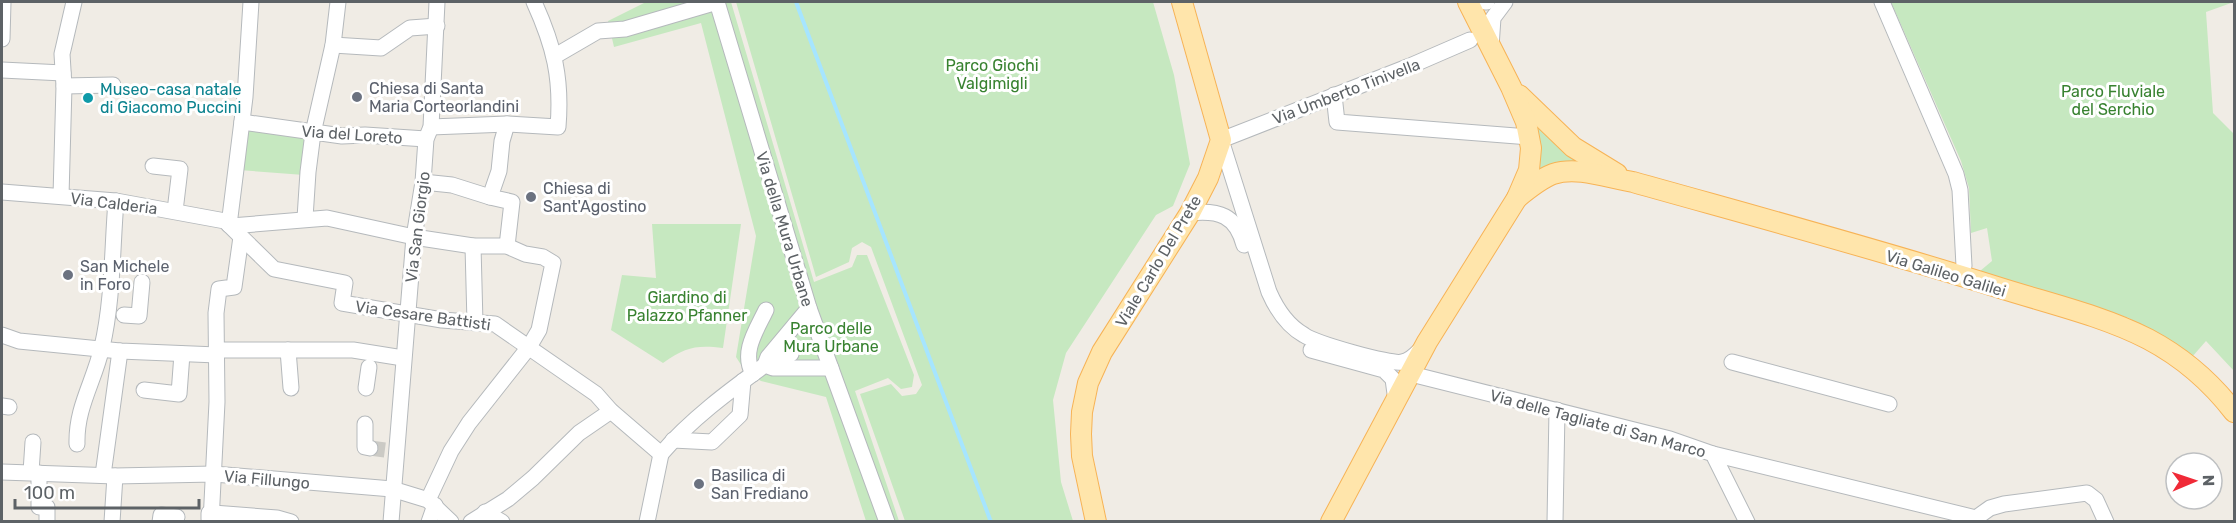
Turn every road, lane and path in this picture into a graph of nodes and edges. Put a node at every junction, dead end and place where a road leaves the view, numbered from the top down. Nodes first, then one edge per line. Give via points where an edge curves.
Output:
1 (3, 2) edge
2 (74, 2) edge
3 (251, 2) edge
4 (338, 2) edge
5 (437, 2) edge
6 (534, 2) edge
7 (717, 2) edge
8 (1182, 2) edge
9 (1468, 2) edge
10 (1505, 2) edge
11 (1882, 2) edge
12 (436, 26) junction
13 (2, 31) edge
14 (2, 39) edge
15 (1470, 40) dead end
16 (333, 45) junction
17 (1491, 47) junction
18 (555, 56) junction
19 (2, 70) edge
20 (63, 80) junction
21 (113, 85) dead end
22 (1511, 87) junction
23 (1334, 95) junction
24 (242, 122) junction
25 (507, 124) junction
26 (313, 133) junction
27 (429, 133) junction
28 (1530, 137) junction
29 (1221, 140) junction
30 (153, 166) dead end
31 (423, 182) junction
32 (1633, 182) junction
33 (2, 192) edge
34 (61, 196) junction
35 (490, 197) junction
36 (1517, 198) junction
37 (116, 201) junction
38 (175, 211) junction
39 (1190, 213) junction
40 (305, 218) junction
41 (232, 227) junction
42 (414, 237) junction
43 (473, 246) junction
44 (507, 246) junction
45 (1958, 270) junction
46 (142, 282) dead end
47 (809, 308) junction
48 (766, 310) dead end
49 (124, 315) dead end
50 (408, 315) junction
51 (475, 323) junction
52 (2, 335) edge
53 (1427, 342) junction
54 (529, 347) junction
55 (102, 348) junction
56 (288, 350) junction
57 (120, 351) junction
58 (217, 353) junction
59 (182, 354) junction
60 (791, 354) dead end
61 (371, 358) junction
62 (403, 358) junction
63 (1732, 362) dead end
64 (831, 368) junction
65 (754, 373) junction
66 (1411, 374) junction
67 (291, 388) dead end
68 (366, 388) dead end
69 (144, 390) dead end
70 (1396, 401) junction
71 (1889, 404) dead end
72 (1557, 410) junction
73 (612, 411) junction
74 (2235, 412) edge
75 (365, 424) dead end
76 (673, 440) junction
77 (33, 442) dead end
78 (77, 444) dead end
79 (370, 448) dead end
80 (661, 454) junction
81 (1713, 454) junction
82 (2, 472) edge
83 (35, 472) junction
84 (214, 474) junction
85 (109, 475) junction
86 (392, 489) junction
87 (431, 503) junction
88 (485, 512) junction
89 (177, 517) dead end
90 (211, 519) edge
91 (47, 522) edge
92 (112, 522) edge
93 (160, 522) edge
94 (291, 522) edge
95 (391, 522) edge
96 (429, 522) edge
97 (451, 522) edge
98 (471, 522) edge
99 (502, 522) edge
100 (647, 522) edge
101 (887, 522) edge
102 (1096, 522) edge
103 (1331, 522) edge
104 (1555, 522) edge
105 (1747, 522) edge
106 (2106, 522) edge

1 - 13 street
2 - 20 street via 64,48
3 - 24 street
4 - 16 street
5 - 12 street, Via San Giorgio
6 - 18 street
7 - 18 street via 625,29 598,31
7 - 47 street, Via della Mura Urbane
8 - 29 main road
9 - 17 main road
10 - 17 street via 1493,18
11 - 45 street via 1956,174 1960,190
12 - 16 street via 410,28 381,48
12 - 27 street, Via San Giorgio
13 - 14 street
15 - 23 street, Via Umberto Tinivella
16 - 26 street
17 - 22 main road
18 - 25 street, Via del Loreto via 560,99 558,127
19 - 20 street
20 - 21 street
20 - 34 street
22 - 28 main road
22 - 32 main road, Via Galileo Galilei via 1573,147
23 - 28 street via 1337,122
23 - 29 street, Via Umberto Tinivella
24 - 26 street, Via del Loreto
24 - 41 street
25 - 27 street, Via del Loreto
25 - 35 street
26 - 27 street, Via del Loreto
26 - 40 street
27 - 31 street, Via San Giorgio
28 - 36 main road via 1531,162
29 - 39 main road, Viale Carlo Del Prete
29 - 53 street via 1266,287 1277,308 1295,328 1313,340 1393,363 1409,360
30 - 38 street via 180,169
31 - 35 street via 452,185
31 - 42 street, Via San Giorgio
32 - 36 main road, Via Galileo Galilei via 1567,171 1548,176
32 - 45 main road, Via Galileo Galilei
33 - 34 street, Via Calderia
34 - 37 street, Via Calderia
35 - 44 street via 512,202
36 - 53 main road
37 - 38 street, Via Calderia
37 - 55 street
38 - 41 street, Via Calderia
39 - 70 street via 1214,213 1236,225 1260,295 1286,332 1322,354 1384,370 1393,379
39 - 102 main road, Viale Carlo Del Prete via 1102,352 1088,383 1082,412 1082,456
40 - 41 street, Via Calderia
40 - 42 street, Via Calderia via 327,218
41 - 50 street, Via Cesare Battisti via 274,269 345,283 342,303
41 - 58 street via 234,287 219,289
42 - 43 street, Via Calderia
42 - 50 street, Via San Giorgio
43 - 44 street, Via Calderia
43 - 51 street
44 - 54 street, Via Calderia via 553,263 539,330
45 - 74 main road, Via Galileo Galilei via 1982,283 2148,339 2198,373
46 - 49 street via 139,316
47 - 64 street, Via della Mura Urbane
47 - 65 street
48 - 65 street via 748,350 748,364
50 - 51 street, Via Cesare Battisti
50 - 62 street, Via San Giorgio
51 - 54 street, Via Cesare Battisti via 495,324
52 - 55 street via 19,341
53 - 66 main road
54 - 73 street, Via Cesare Battisti via 596,394
54 - 87 street via 477,410 451,452
55 - 57 street
55 - 78 street via 77,425
56 - 58 street
56 - 61 street via 353,350
56 - 67 street
57 - 59 street
57 - 85 street
58 - 59 street
58 - 84 street
59 - 69 street via 179,394
60 - 65 street
61 - 62 street
61 - 68 street
62 - 86 street, Via San Giorgio
63 - 71 street
64 - 65 street via 773,368
64 - 101 street, Via della Mura Urbane
65 - 76 street
65 - 76 street via 740,415 712,442
66 - 70 main road
66 - 72 street, Via delle Tagliate di San Marco
70 - 103 main road
72 - 81 street, Via delle Tagliate di San Marco
72 - 104 street
73 - 80 street, Via Cesare Battisti
73 - 88 street via 579,434 508,499
75 - 79 street via 365,447
76 - 80 street
77 - 83 street
80 - 100 street
81 - 105 street, Via delle Tagliate di San Marco
81 - 106 street via 1976,518 2004,504 2086,493 2096,500
82 - 83 street, Via Fillungo
83 - 85 street, Via Fillungo
83 - 91 street via 39,507 47,507
84 - 85 street, Via Fillungo
84 - 86 street, Via Fillungo
84 - 90 street
85 - 92 street
86 - 87 street, Via Fillungo
86 - 95 street, Via San Giorgio
87 - 96 street
87 - 97 street, Via Fillungo
88 - 98 street
88 - 99 street
89 - 93 street via 161,515
90 - 94 street via 277,518

